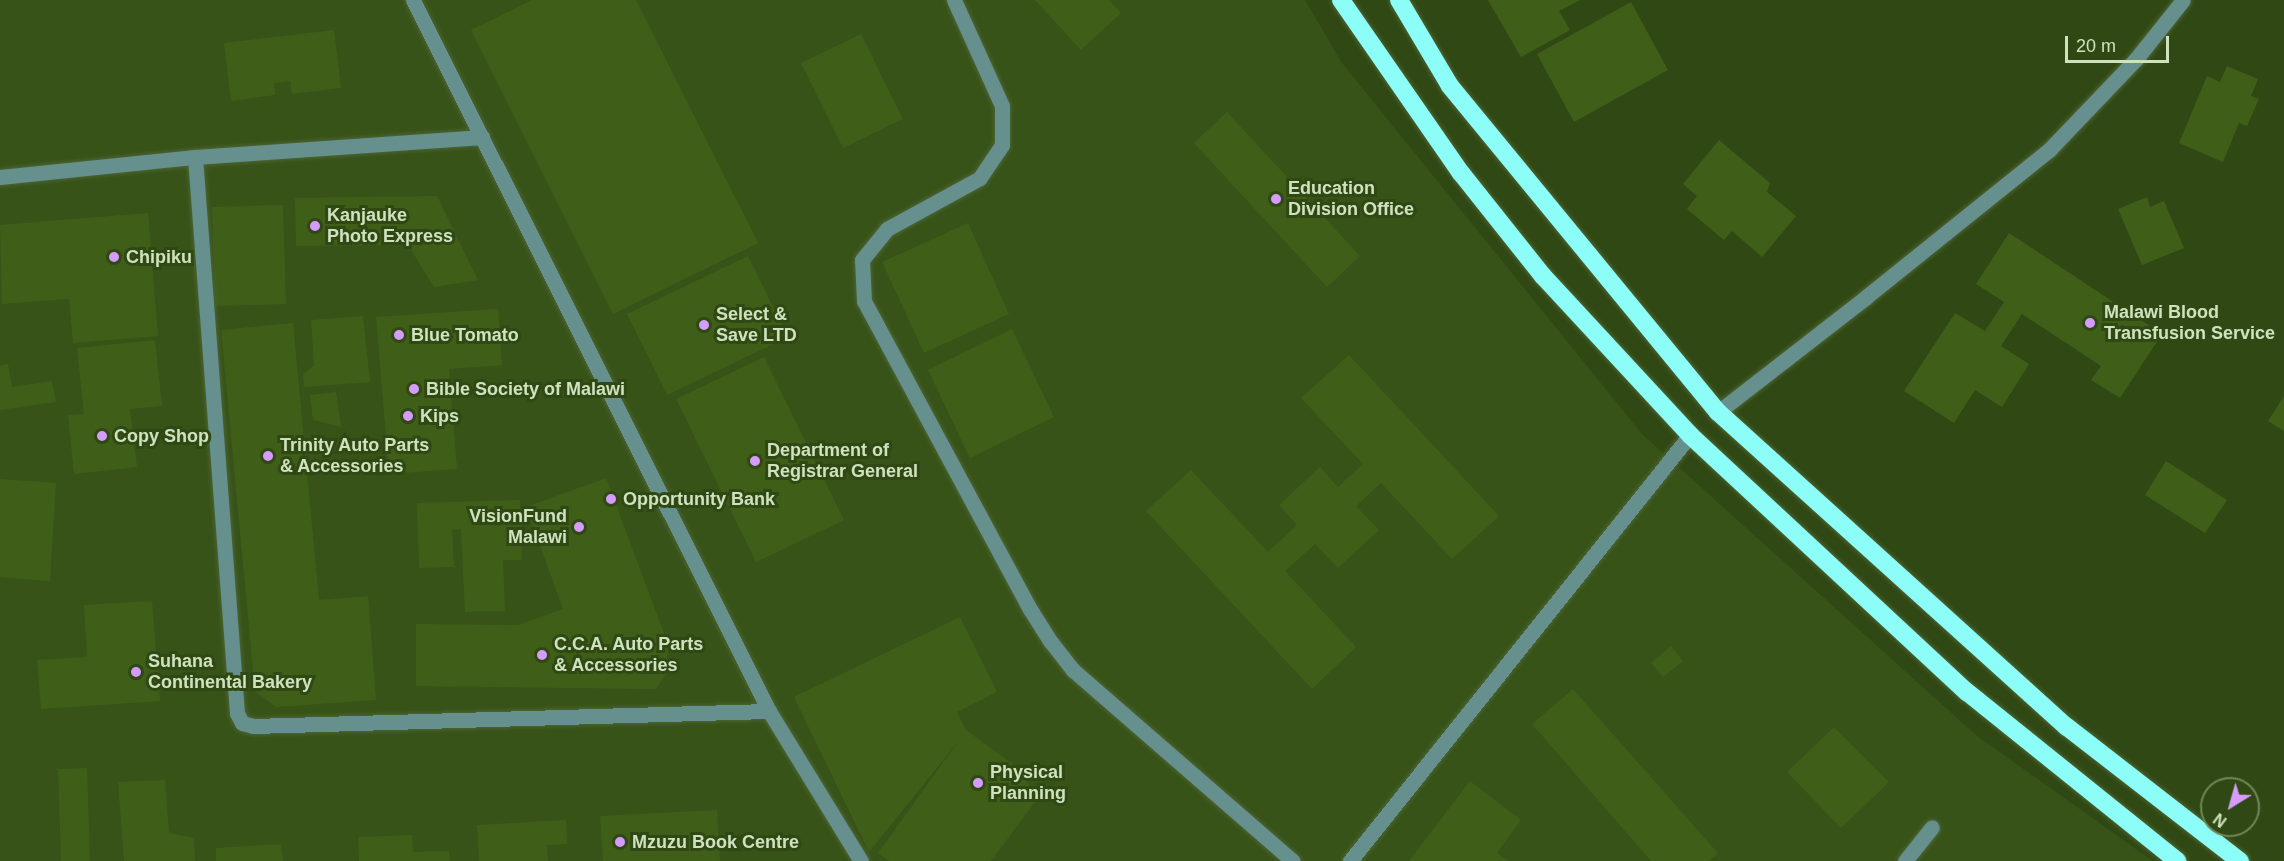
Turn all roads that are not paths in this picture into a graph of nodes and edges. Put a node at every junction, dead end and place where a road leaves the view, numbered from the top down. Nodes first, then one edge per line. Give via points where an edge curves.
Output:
1 (413, 0) edge
2 (954, 0) edge
3 (1341, 0) edge
4 (1399, 0) edge
5 (2183, 0) edge
6 (482, 136) junction
7 (195, 157) junction
8 (0, 177) edge
9 (1718, 412) junction
10 (1690, 435) junction
11 (769, 711) junction
12 (1932, 827) dead end
13 (1355, 859) edge
14 (861, 861) edge
15 (1293, 861) edge
16 (1905, 861) edge
17 (2177, 861) edge
18 (2240, 861) edge

1 - 6 street
2 - 15 street via 1002,106 1002,145 980,178 887,229 862,260 864,301 1030,609 1072,670
3 - 10 highway via 1461,173 1543,276
4 - 9 highway via 1450,86
5 - 9 street via 2136,59 2049,150
6 - 7 street
6 - 11 street
7 - 8 street
7 - 11 street via 237,713 242,723 253,726
9 - 18 highway via 2067,727
10 - 13 street
10 - 17 highway via 1967,692
11 - 14 street
12 - 16 street

